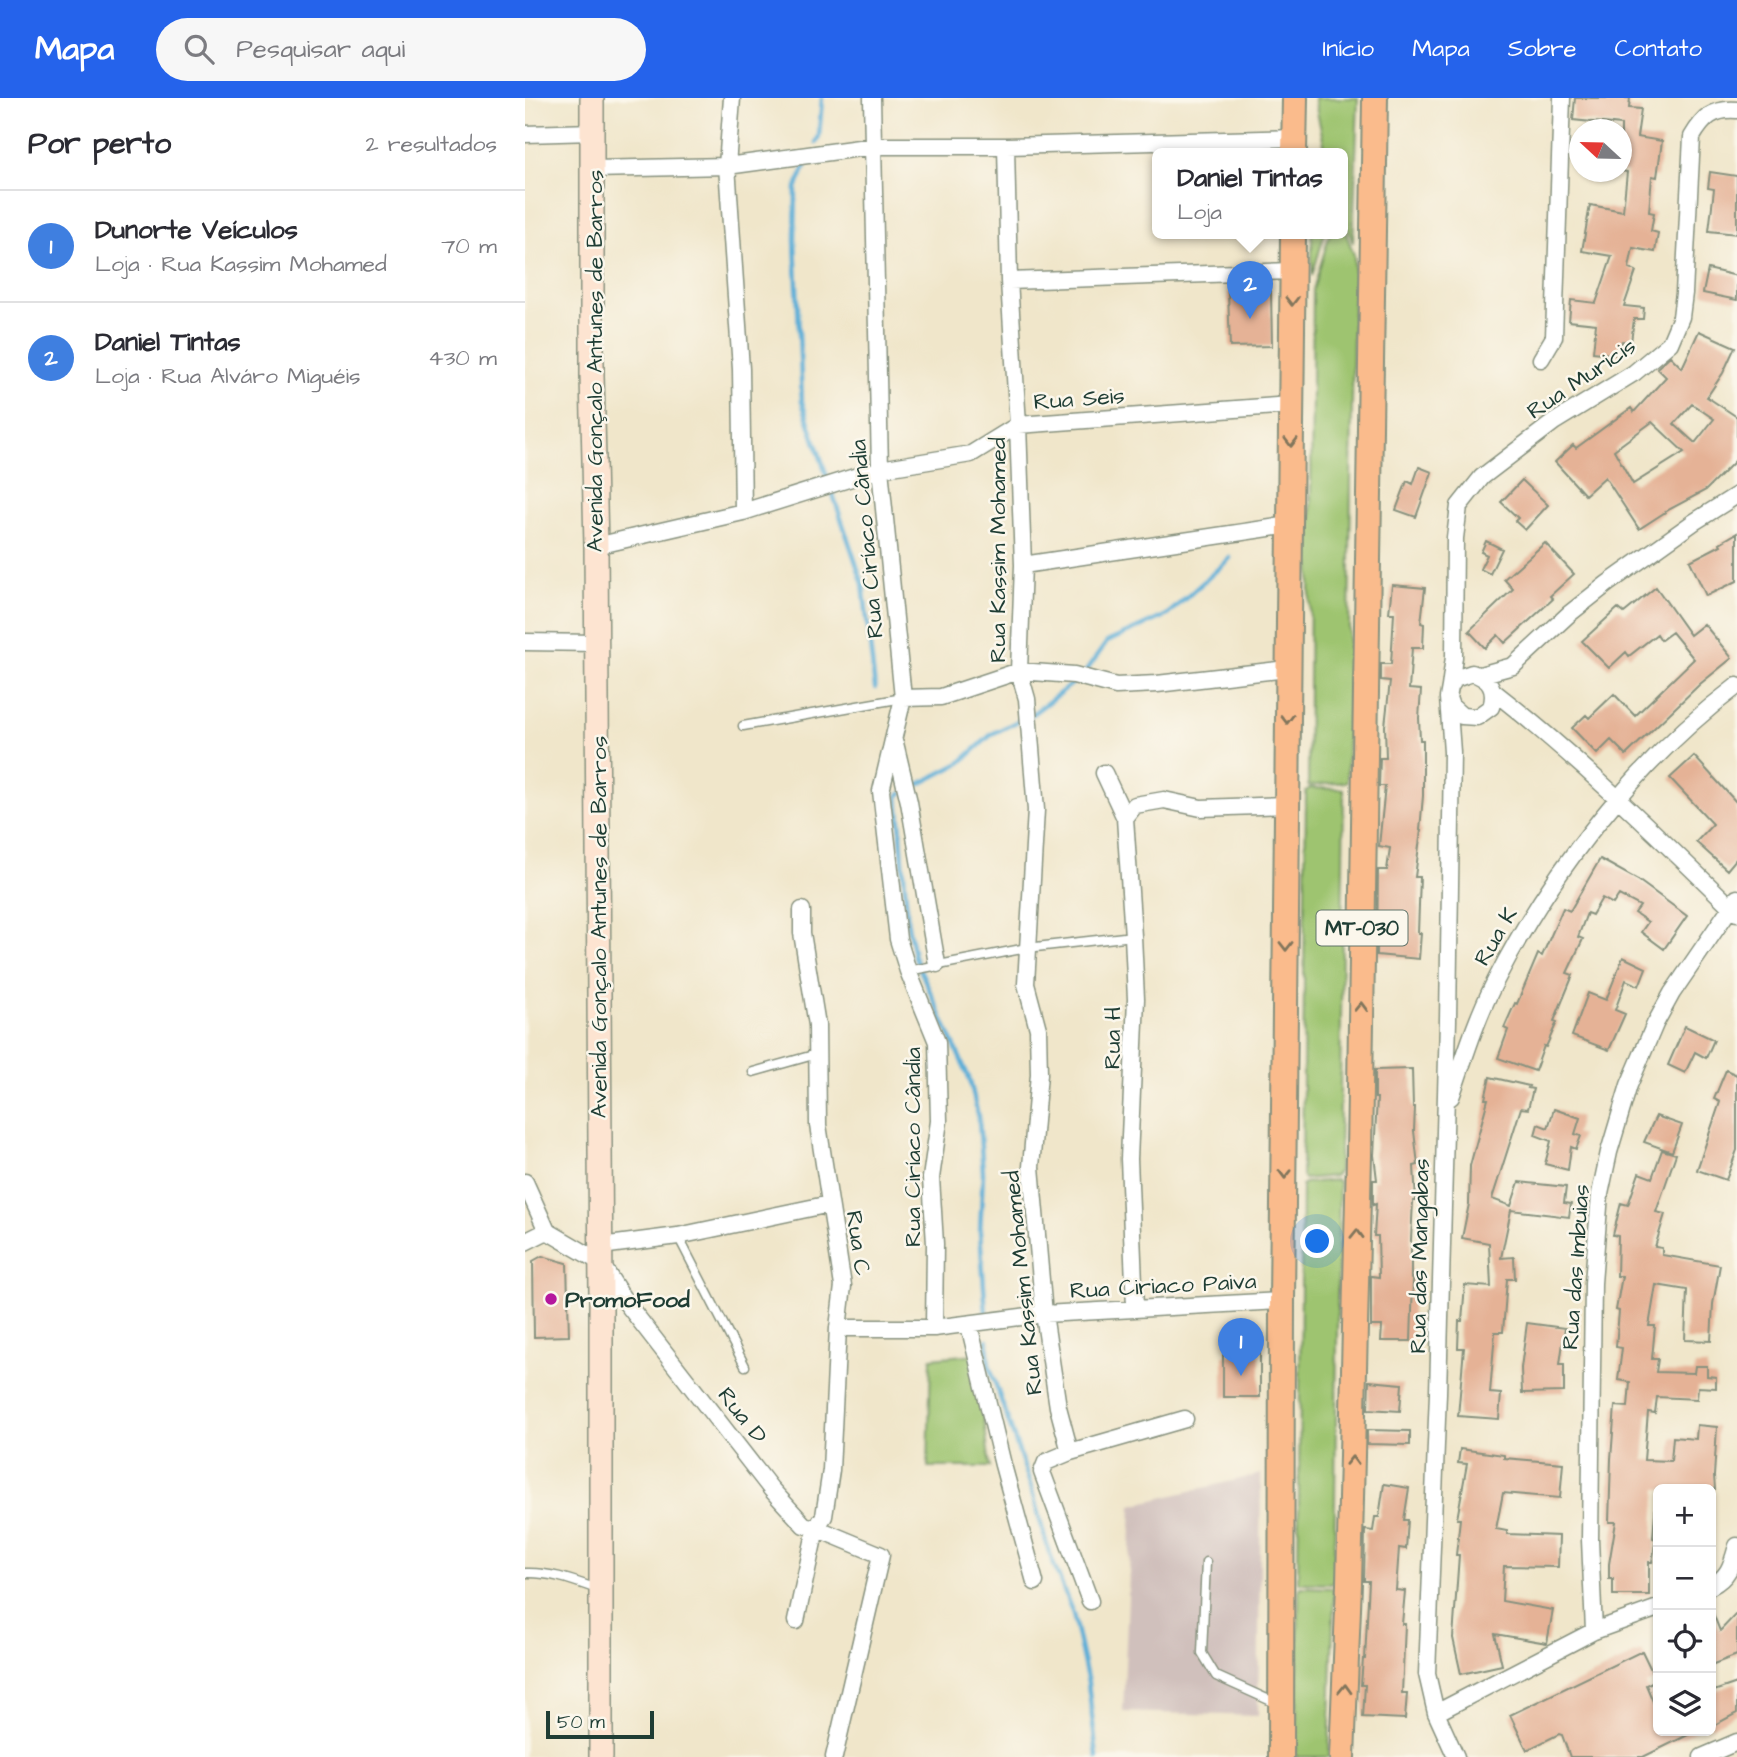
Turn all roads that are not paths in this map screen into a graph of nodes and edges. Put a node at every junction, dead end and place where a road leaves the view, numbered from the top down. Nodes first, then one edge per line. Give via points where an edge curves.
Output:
1 (592, 98) edge
2 (732, 98) edge
3 (872, 98) edge
4 (1296, 98) edge
5 (1375, 98) edge
6 (1562, 98) edge
7 (1737, 110) edge
8 (593, 132) junction
9 (525, 134) edge
10 (874, 146) junction
11 (1006, 146) junction
12 (1294, 146) edge
13 (727, 166) junction
14 (593, 169) junction
15 (1293, 239) edge
16 (1292, 271) junction
17 (1009, 281) junction
18 (1541, 359) dead end
19 (1291, 405) junction
20 (1018, 425) junction
21 (880, 469) junction
22 (1737, 495) edge
23 (1459, 506) joint
24 (744, 512) junction
25 (1290, 525) junction
26 (596, 546) junction
27 (1023, 565) junction
28 (525, 642) edge
29 (596, 643) junction
30 (1454, 657) junction
31 (1513, 666) junction
32 (1287, 669) junction
33 (1019, 671) junction
34 (1476, 674) junction
35 (1737, 686) edge
36 (1493, 690) junction
37 (1449, 692) junction
38 (903, 698) junction
39 (1521, 713) junction
40 (1482, 715) junction
41 (743, 726) dead end
42 (894, 740) junction
43 (1452, 752) junction
44 (1104, 773) dead end
45 (1618, 800) junction
46 (1287, 806) junction
47 (1125, 818) junction
48 (1735, 906) edge
49 (802, 910) dead end
50 (1133, 936) junction
51 (1027, 948) junction
52 (920, 969) junction
53 (817, 1054) junction
54 (753, 1072) dead end
55 (1445, 1113) junction
56 (525, 1182) edge
57 (830, 1204) junction
58 (547, 1231) junction
59 (678, 1236) junction
60 (525, 1242) edge
61 (601, 1254) junction
62 (1282, 1301) junction
63 (1135, 1308) junction
64 (1044, 1314) junction
65 (969, 1325) junction
66 (838, 1328) junction
67 (934, 1328) junction
68 (745, 1366) dead end
69 (1185, 1419) dead end
70 (1070, 1452) junction
71 (816, 1528) junction
72 (1737, 1546) edge
73 (1206, 1563) dead end
74 (525, 1573) edge
75 (1035, 1582) dead end
76 (1716, 1584) edge
77 (601, 1591) junction
78 (1090, 1601) dead end
79 (1653, 1610) edge
80 (796, 1620) dead end
81 (1594, 1631) junction
82 (1281, 1706) junction
83 (1436, 1713) junction
84 (1737, 1742) edge
85 (601, 1757) edge
86 (834, 1757) edge
87 (1281, 1757) edge
88 (1342, 1757) edge
89 (1456, 1757) edge
90 (1702, 1757) edge

1 - 8 main road, Avenida Gonçalo Antunes de Barros
2 - 13 street
3 - 10 street, Rua Ciríaco Cândia
4 - 12 main road
88 -> 5 main road, MT-030 via 1359,1155
6 - 18 street via 1554,337
7 - 23 street, Rua Muricis via 1724,109 1702,119 1692,138 1684,293 1681,317 1670,343 1634,373 1553,422 1482,477
8 - 9 street
8 - 14 main road, Avenida Gonçalo Antunes de Barros
10 - 11 street
10 - 13 street
10 - 21 street, Rua Ciríaco Cândia
11 - 12 street
11 - 17 street, Rua Kassim Mohamed
13 - 14 street
13 - 24 street via 741,369
14 - 26 main road, Avenida Gonçalo Antunes de Barros
15 - 16 main road, MT-030
16 - 17 street
16 -> 19 main road, MT-030
17 - 20 street, Rua Kassim Mohamed
19 - 20 street, Rua Seis
19 -> 25 main road, MT-030
20 - 21 street, Rua Seis via 971,454
20 - 27 street, Rua Kassim Mohamed
21 - 24 street, Rua Seis
21 - 38 street, Rua Ciríaco Cândia
22 - 31 street via 1607,584
23 - 30 street, Rua das Mangabas
24 - 26 street, Rua Seis
25 - 27 street
25 - 32 main road, MT-030
26 - 29 main road, Avenida Gonçalo Antunes de Barros
27 - 33 street, Rua Kassim Mohamed
28 - 29 street
29 - 61 main road, Avenida Gonçalo Antunes de Barros
30 - 34 street
30 - 37 street, Rua das Mangabas
31 - 34 street
31 - 36 street via 1509,677
32 - 33 street via 1115,686 1074,675
32 -> 46 main road, MT-030
33 - 38 street via 941,697
33 - 51 street, Rua Kassim Mohamed via 1027,706 1035,810
34 - 36 street via 1488,680
34 - 37 street via 1455,679
35 - 45 street, Rua K via 1667,747
36 - 39 street
36 - 40 street via 1491,707
37 - 40 street via 1455,712 1469,718
37 - 43 street, Rua das Mangabas
38 - 41 lane
38 - 42 street, Rua Ciríaco Cândia
39 - 40 street
39 - 45 street
40 - 43 street via 1461,734
42 - 52 street via 909,802
42 - 52 street, Rua Ciríaco Cândia via 881,791 898,940
43 - 55 street, Rua das Mangabas
44 - 47 street, Rua H
45 - 48 street
45 - 55 street, Rua K via 1552,884 1495,983
46 - 47 street via 1201,808 1164,800 1135,805
46 -> 62 main road, MT-030
47 - 50 street, Rua H
48 - 81 street, Rua das Imbuias via 1655,1024 1629,1085 1600,1194 1593,1283 1590,1539
49 - 53 street, Rua C
50 - 51 lane
50 - 63 street, Rua H via 1136,1012 1129,1159
51 - 52 lane
51 - 64 street, Rua Kassim Mohamed via 1026,984 1038,1029 1031,1167
52 - 67 street, Rua Ciríaco Cândia via 937,1042 939,1121 931,1178
53 - 54 lane
53 - 57 street, Rua C via 818,1125
55 - 83 street, Rua das Mangabas via 1427,1674
56 - 58 street
57 - 59 street
57 - 66 street, Rua C via 843,1286
58 - 60 street
58 - 61 street
59 - 61 street
59 - 68 lane
61 - 71 street, Rua D via 624,1300 771,1489 804,1525
61 - 77 main road, Avenida Gonçalo Antunes de Barros
62 - 63 street, Rua Ciriaco Paiva
62 - 82 main road, MT-030
63 - 64 street, Rua Ciriaco Paiva
64 - 65 street, Rua Ciriaco Paiva
64 - 70 street, Rua Kassim Mohamed
65 - 67 street, Rua Ciriaco Paiva
65 - 75 street
66 - 67 street, Rua Ciriaco Paiva
66 - 71 street, Rua C via 831,1470 824,1516
69 - 70 street
70 - 78 street via 1046,1462 1042,1472
71 - 80 street, Rua C
71 - 86 street, Rua D via 881,1555
72 - 76 street via 1731,1568
73 - 82 lane via 1202,1653 1207,1665 1216,1676
74 - 77 lane via 559,1576
77 - 85 main road, Avenida Gonçalo Antunes de Barros
79 - 81 street
81 - 83 street
82 - 87 main road, MT-030
83 - 89 street, Rua das Mangabas
84 - 90 street

